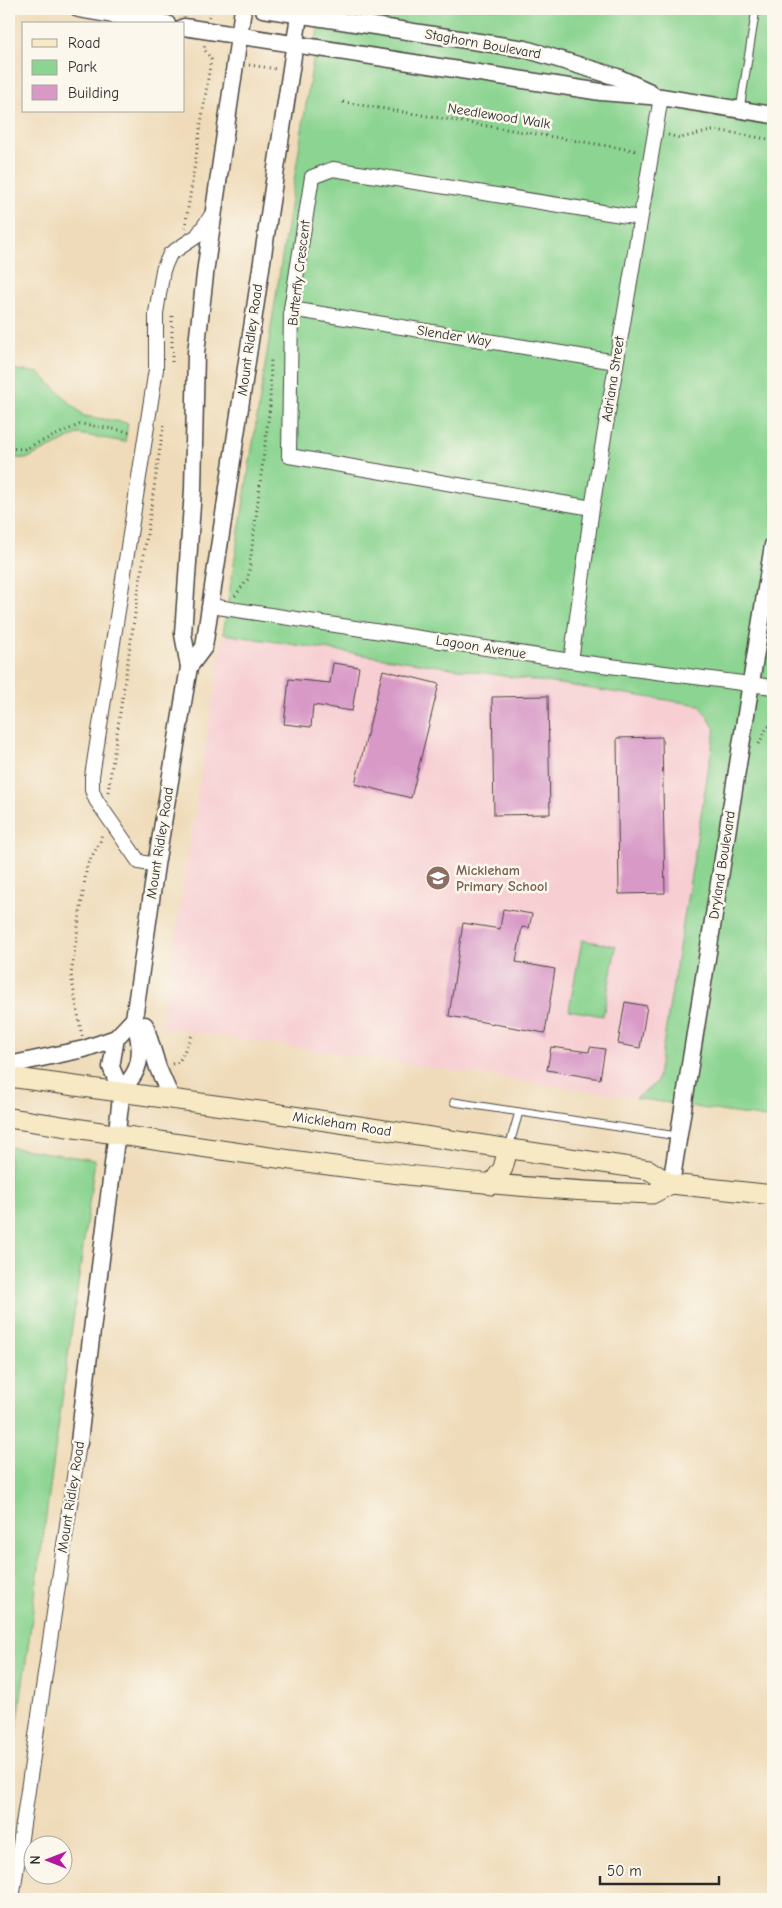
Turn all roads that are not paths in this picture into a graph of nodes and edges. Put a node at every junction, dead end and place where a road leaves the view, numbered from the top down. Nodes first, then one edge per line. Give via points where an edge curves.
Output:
1 (79, 9) edge
2 (243, 9) edge
3 (263, 9) edge
4 (756, 9) edge
5 (299, 11) edge
6 (155, 22) edge
7 (185, 26) edge
8 (238, 36) junction
9 (294, 45) junction
10 (661, 98) junction
11 (740, 109) junction
12 (773, 115) edge
13 (213, 212) junction
14 (640, 218) junction
15 (292, 309) junction
16 (616, 362) junction
17 (592, 508) junction
18 (773, 545) edge
19 (218, 607) junction
20 (571, 661) junction
21 (189, 667) junction
22 (751, 684) junction
23 (773, 687) edge
24 (156, 865) junction
25 (137, 996) junction
26 (134, 1019) junction
27 (116, 1038) junction
28 (9, 1065) edge
29 (9, 1077) edge
30 (122, 1093) junction
31 (172, 1100) junction
32 (454, 1102) dead end
33 (519, 1112) junction
34 (9, 1118) edge
35 (118, 1135) junction
36 (677, 1136) junction
37 (508, 1149) junction
38 (671, 1184) junction
39 (491, 1186) junction
40 (773, 1195) edge
41 (80, 1443) joint
42 (12, 1899) edge

1 - 6 street
2 - 8 street, Mount Ridley Road
3 - 5 street, Staghorn Boulevard
4 - 11 lane
5 - 9 street, Mount Ridley Road
5 - 10 street, Staghorn Boulevard via 525,49 617,77
7 - 8 street, Staghorn Boulevard
8 - 9 street, Staghorn Boulevard
8 - 13 street, Mount Ridley Road
9 - 10 street, Staghorn Boulevard via 601,92
9 - 19 street, Mount Ridley Road
10 - 11 street, Staghorn Boulevard
10 - 14 street, Adriana Street
11 - 12 street, Staghorn Boulevard
13 - 21 street, Mount Ridley Road via 196,353 193,490 183,634
13 - 24 street via 197,236 170,254 163,270 156,313 156,369 92,776 96,800 138,862
14 - 15 street, Butterfly Crescent via 333,169 312,177
14 - 16 street, Adriana Street
15 - 16 street, Slender Way
15 - 17 street, Butterfly Crescent via 289,456
16 - 17 street, Adriana Street
17 - 20 street, Adriana Street
18 - 22 street, Dryland Boulevard
19 - 20 street, Lagoon Avenue
19 - 21 street, Mount Ridley Road via 204,648
20 - 22 street, Lagoon Avenue
21 - 24 street, Mount Ridley Road
22 - 23 street, Lagoon Avenue
22 - 36 street, Dryland Boulevard
24 - 25 street, Mount Ridley Road
25 - 26 street, Mount Ridley Road
25 - 31 street via 158,1068
26 - 27 street
26 - 30 street, Mount Ridley Road via 140,1041 136,1072
27 - 28 street via 84,1049
27 - 30 street, Mount Ridley Road via 111,1067
29 - 30 main road, Mickleham Road
30 - 31 main road, Mickleham Road
30 - 35 street, Mount Ridley Road
31 - 37 main road, Mickleham Road
32 - 33 lane
33 - 36 lane
33 - 37 lane
34 - 35 main road, Mickleham Road
35 - 39 main road, Mickleham Road
35 - 41 street, Mount Ridley Road via 92,1320
36 - 38 street, Dryland Boulevard
37 - 38 main road, Mickleham Road via 649,1170
37 - 39 main road via 503,1168
38 - 39 main road, Mickleham Road via 652,1194
38 - 40 main road, Mickleham Road
41 - 42 street, Mount Ridley Road

